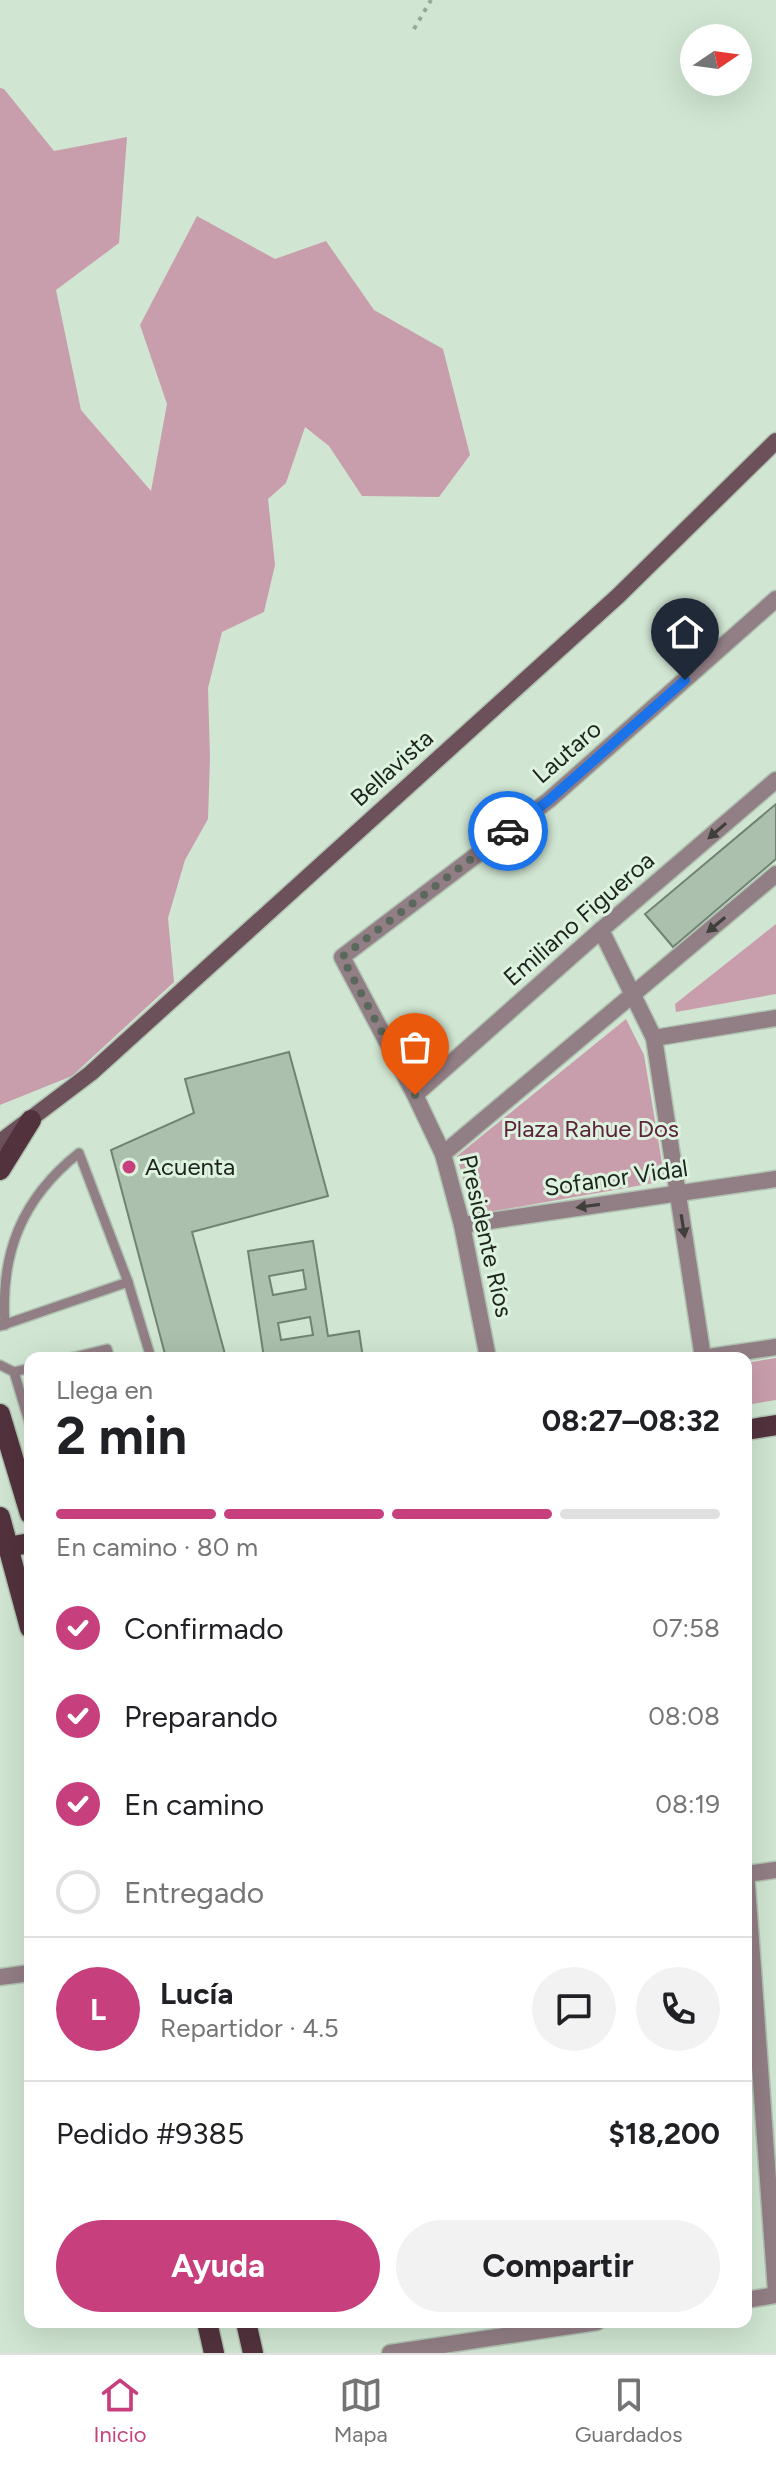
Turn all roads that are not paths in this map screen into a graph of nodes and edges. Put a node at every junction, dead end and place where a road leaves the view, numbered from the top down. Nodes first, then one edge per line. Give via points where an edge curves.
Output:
1 (776, 441) edge
2 (776, 599) edge
3 (776, 780) edge
4 (776, 874) edge
5 (601, 930) junction
6 (342, 957) joint
7 (633, 994) junction
8 (776, 1018) edge
9 (654, 1038) junction
10 (415, 1095) junction
11 (31, 1120) junction
12 (0, 1133) edge
13 (0, 1142) edge
14 (443, 1154) junction
15 (0, 1170) edge
16 (776, 1179) edge
17 (678, 1194) junction
18 (462, 1225) junction
19 (128, 1282) junction
20 (2, 1326) edge
21 (776, 1347) edge
22 (149, 1352) edge
23 (487, 1352) edge
24 (702, 1352) edge
25 (743, 1352) edge
26 (0, 1365) edge
27 (24, 1370) edge
28 (14, 1372) junction
29 (24, 1405) edge
30 (0, 1414) edge
31 (776, 1425) edge
32 (752, 1429) edge
33 (24, 1493) edge
34 (0, 1517) edge
35 (24, 1544) edge
36 (4, 1548) edge
37 (24, 1610) edge
38 (776, 1870) edge
39 (752, 1872) edge
40 (752, 1937) edge
41 (24, 1974) edge
42 (0, 1977) edge
43 (771, 2139) edge
44 (776, 2294) edge
45 (752, 2299) edge
46 (208, 2328) edge
47 (247, 2328) edge
48 (557, 2328) edge
49 (214, 2353) edge
50 (253, 2353) edge
51 (390, 2353) edge

1 - 11 main road, Bellavista via 606,607 91,1073
2 - 6 street, Lautaro via 549,800
3 -> 5 street, Emiliano Figueroa
4 -> 7 street
5 - 7 street
5 - 10 street, Emiliano Figueroa
6 - 10 street, Presidente Ríos
7 - 9 street
7 - 14 street
8 - 9 street
9 - 17 street
10 - 14 street, Presidente Ríos
11 - 12 main road, Bellavista
11 - 13 main road, Bellavista
11 - 15 main road
14 - 18 street, Presidente Ríos
16 - 17 street, Sofanor Vidal
17 -> 18 street, Sofanor Vidal
17 -> 24 street
18 - 23 street, Presidente Ríos
19 - 20 lane
19 - 20 lane via 79,1153 46,1182 22,1219 4,1282
19 - 22 lane
21 - 25 street
26 - 28 lane
27 - 28 lane
28 - 29 lane
30 - 33 main road
31 - 32 main road
34 - 36 main road
35 - 36 main road
36 - 37 main road
38 - 39 street
40 - 43 street
41 - 42 street
43 - 44 street
44 - 45 street
46 - 49 main road
47 - 50 main road
48 - 51 street

